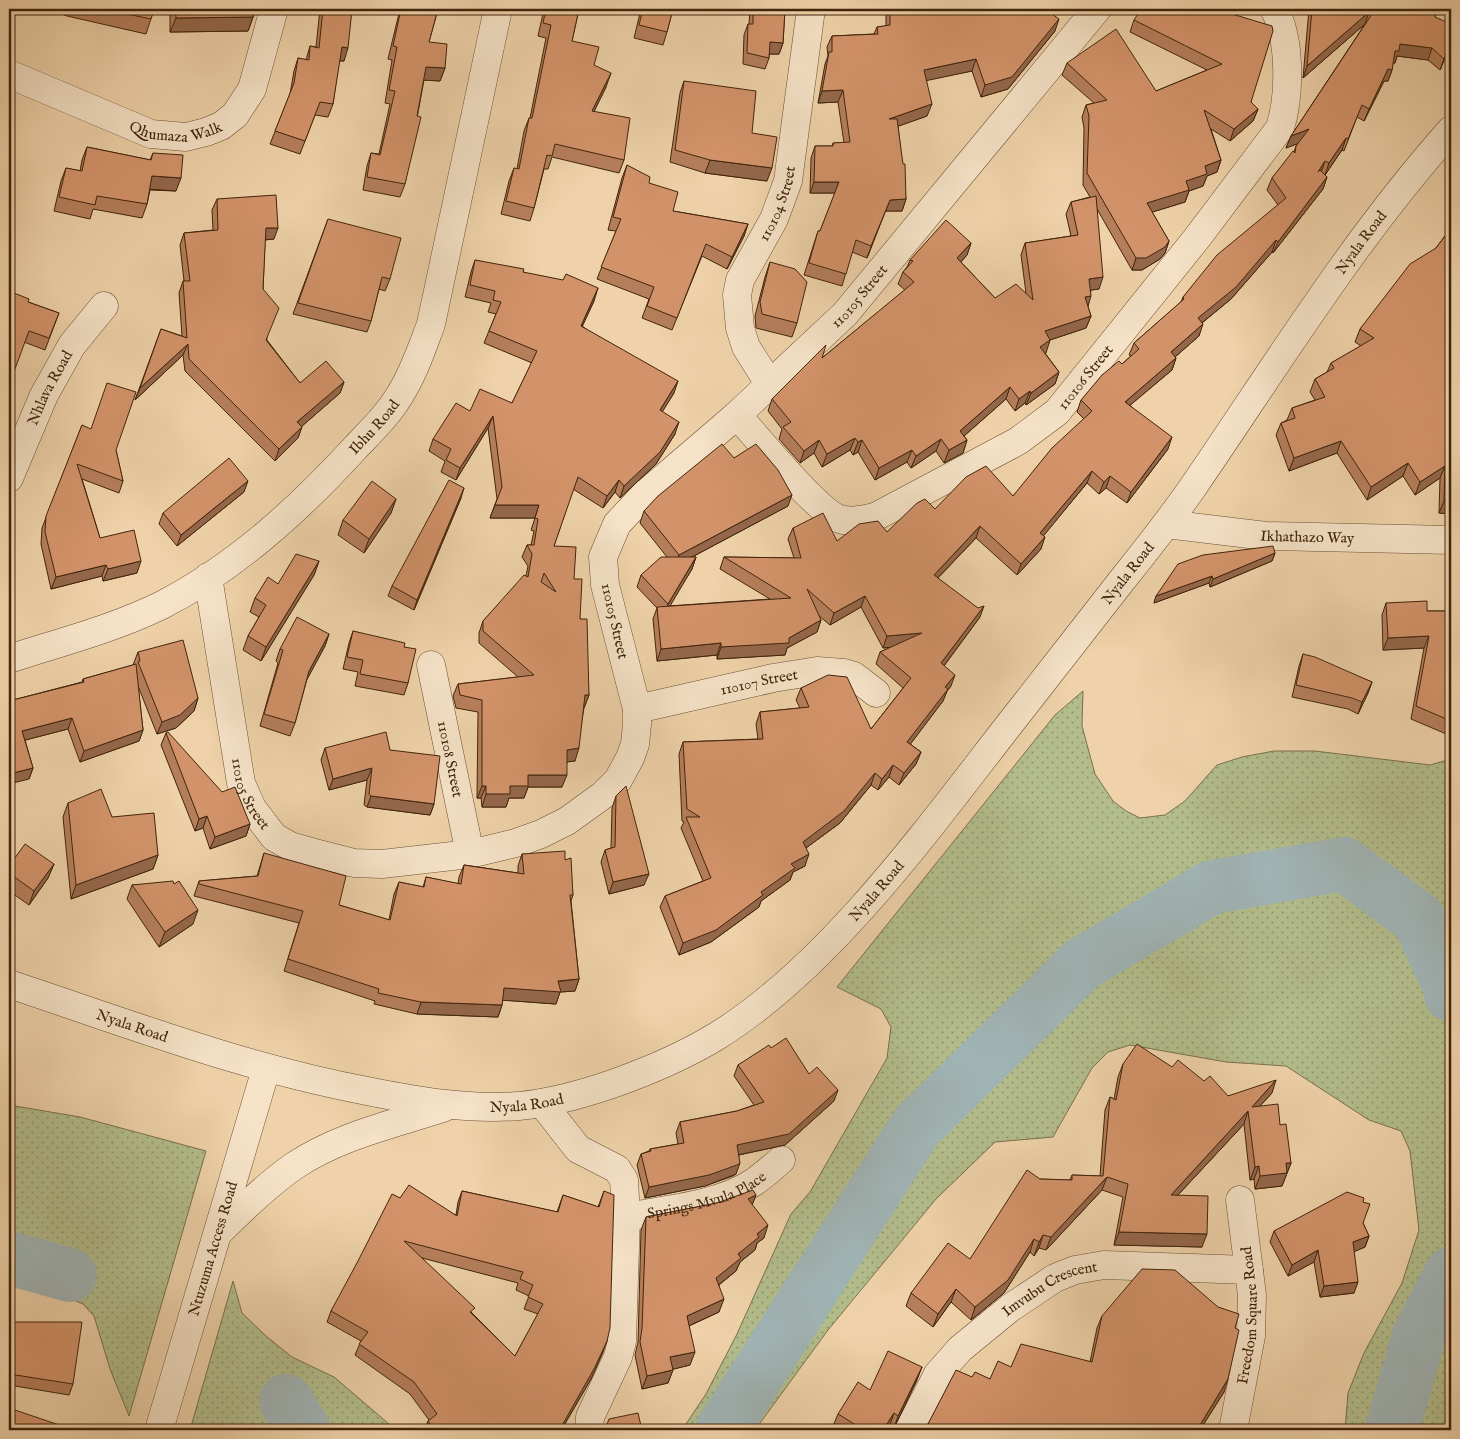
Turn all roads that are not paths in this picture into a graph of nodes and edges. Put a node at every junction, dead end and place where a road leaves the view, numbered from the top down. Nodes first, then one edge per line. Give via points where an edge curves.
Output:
1 (274, 9) edge
2 (498, 9) edge
3 (811, 9) edge
4 (1097, 9) edge
5 (1274, 9) edge
6 (9, 74) edge
7 (1451, 130) edge
8 (104, 306) dead end
9 (770, 385) junction
10 (737, 415) junction
11 (9, 478) edge
12 (1166, 524) junction
13 (1451, 540) edge
14 (208, 577) junction
15 (10, 652) edge
16 (431, 665) dead end
17 (876, 693) dead end
18 (637, 709) junction
19 (470, 854) junction
20 (9, 984) edge
21 (266, 1069) junction
22 (542, 1103) junction
23 (454, 1105) junction
24 (781, 1160) dead end
25 (1240, 1200) dead end
26 (626, 1217) junction
27 (218, 1233) junction
28 (1249, 1270) junction
29 (160, 1430) edge
30 (588, 1430) edge
31 (909, 1430) edge
32 (1233, 1430) edge

1 - 6 street, Qhumaza Walk via 248,96 235,115 221,126 200,134 186,137 151,134
2 - 14 street, Ibhu Road via 431,324 418,359 400,394 380,421 322,484 286,518
3 - 9 street, 110104 Street via 788,182 774,218 740,280 737,295 740,328 746,347
4 - 9 street, 110105 Street via 845,314
5 - 10 street, 110106 Street via 1284,30 1287,92 1280,128 1071,396 1041,424 1006,448 875,517 842,520 823,510
7 - 12 street, Nyala Road via 1396,195 1285,348
8 - 11 street, Nhlava Road via 72,345 44,395
9 - 10 street, 110105 Street
10 - 18 street, 110105 Street via 645,494 617,524 602,557 605,585
12 - 13 street, Ikhathazo Way via 1266,536
12 - 22 street, Nyala Road via 925,832 852,916 788,982 736,1023 682,1056 595,1090
14 - 15 street, Ibhu Road via 162,604 116,625 64,643
14 - 19 street, 110105 Street via 241,783 252,808 274,836 290,846 354,863 414,862
16 - 19 street, 110108 Street
17 - 18 street, 110107 Street via 854,676 817,671
18 - 19 street, 110105 Street via 635,744 630,758 618,780 604,795 567,821 541,834
20 - 21 street, Nyala Road
21 - 23 street, Nyala Road via 388,1096
21 - 27 street, Ntuzuma Access Road
22 - 23 street, Nyala Road
22 - 26 street, Springs Mvula Place via 578,1149 622,1174
23 - 27 street via 322,1150 272,1182
24 - 26 street, Springs Mvula Place via 753,1183 736,1191 691,1205
25 - 28 street, Freedom Square Road
26 - 30 street, Springs Mvula Place via 622,1341 618,1357 590,1417
27 - 29 street, Ntuzuma Access Road
28 - 31 street, Imvubu Crescent via 1104,1264 1055,1278 1010,1308 960,1349 938,1374
28 - 32 street, Freedom Square Road via 1251,1336

